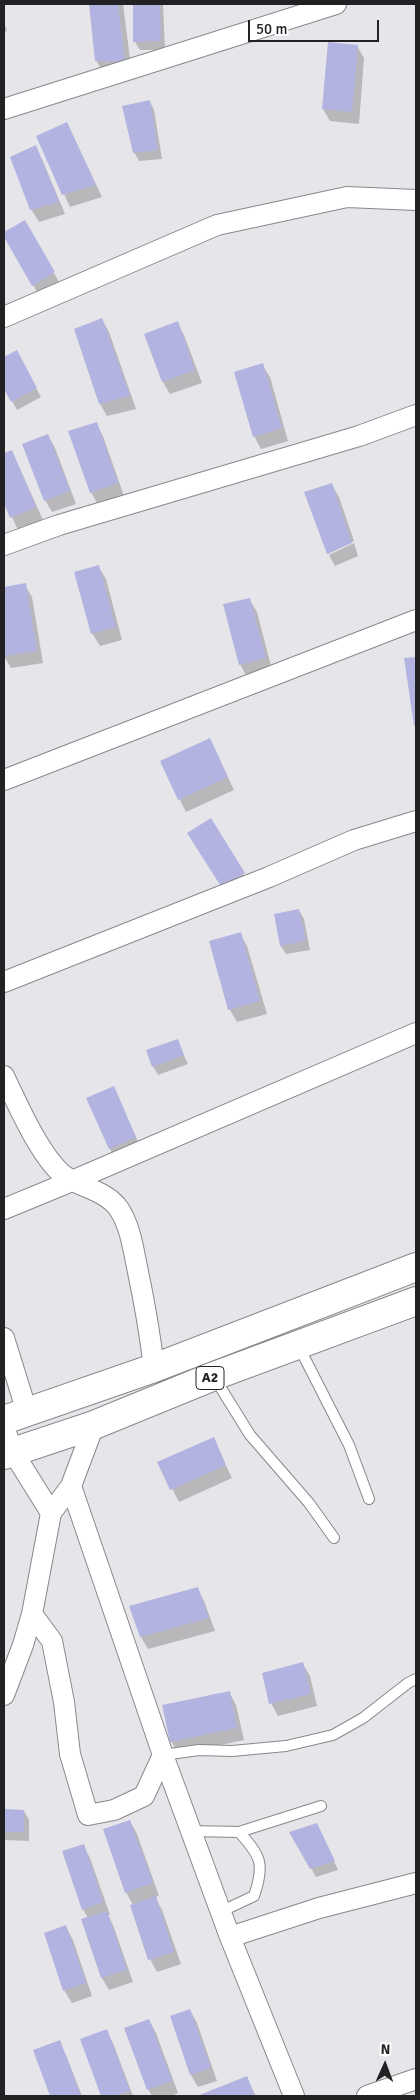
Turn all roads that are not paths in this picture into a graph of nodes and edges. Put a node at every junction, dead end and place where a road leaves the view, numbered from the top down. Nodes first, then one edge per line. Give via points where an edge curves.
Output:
1 (336, 4) edge
2 (4, 108) edge
3 (416, 200) edge
4 (4, 318) edge
5 (416, 415) edge
6 (4, 545) edge
7 (416, 620) edge
8 (4, 780) edge
9 (416, 821) edge
10 (4, 982) edge
11 (416, 1033) edge
12 (4, 1076) edge
13 (72, 1182) junction
14 (4, 1208) edge
15 (416, 1267) edge
16 (416, 1301) edge
17 (4, 1338) edge
18 (298, 1346) junction
19 (154, 1368) junction
20 (214, 1376) junction
21 (16, 1416) edge
22 (94, 1425) junction
23 (4, 1427) edge
24 (8, 1453) edge
25 (71, 1486) junction
26 (369, 1499) dead end
27 (51, 1513) junction
28 (334, 1538) dead end
29 (32, 1614) junction
30 (416, 1679) edge
31 (4, 1695) edge
32 (163, 1755) junction
33 (321, 1806) dead end
34 (191, 1831) junction
35 (239, 1832) junction
36 (416, 1882) edge
37 (220, 1912) junction
38 (230, 1937) junction
39 (416, 2079) edge
40 (294, 2096) edge
41 (367, 2096) edge

1 - 2 street
3 - 4 street via 347,197 217,225
5 - 6 street via 359,436 59,525
7 - 8 street
9 - 10 street via 354,840
11 - 13 street
12 - 13 street via 35,1138 59,1172
13 - 14 street
13 - 19 street via 104,1194 126,1221 146,1308
15 - 19 highway, A2
16 - 18 highway, A2
17 - 21 street
18 - 20 highway, A2
18 - 26 lane via 349,1445
19 - 21 highway, A2
20 - 22 highway, A2
20 - 28 lane via 250,1436 309,1503
22 - 24 highway, A2
22 - 25 street
23 - 24 street
24 - 27 street
25 - 27 street
25 - 32 street
27 - 29 street
29 - 31 street
29 - 32 street via 52,1641 70,1754 88,1814 114,1810 144,1796
30 - 32 lane via 363,1718 333,1735 286,1746
32 - 34 street
33 - 35 lane
34 - 35 lane
34 - 37 street
35 - 37 lane via 256,1851 261,1876 254,1896
36 - 38 street via 319,1908
37 - 38 street
38 - 40 street
39 - 41 street

